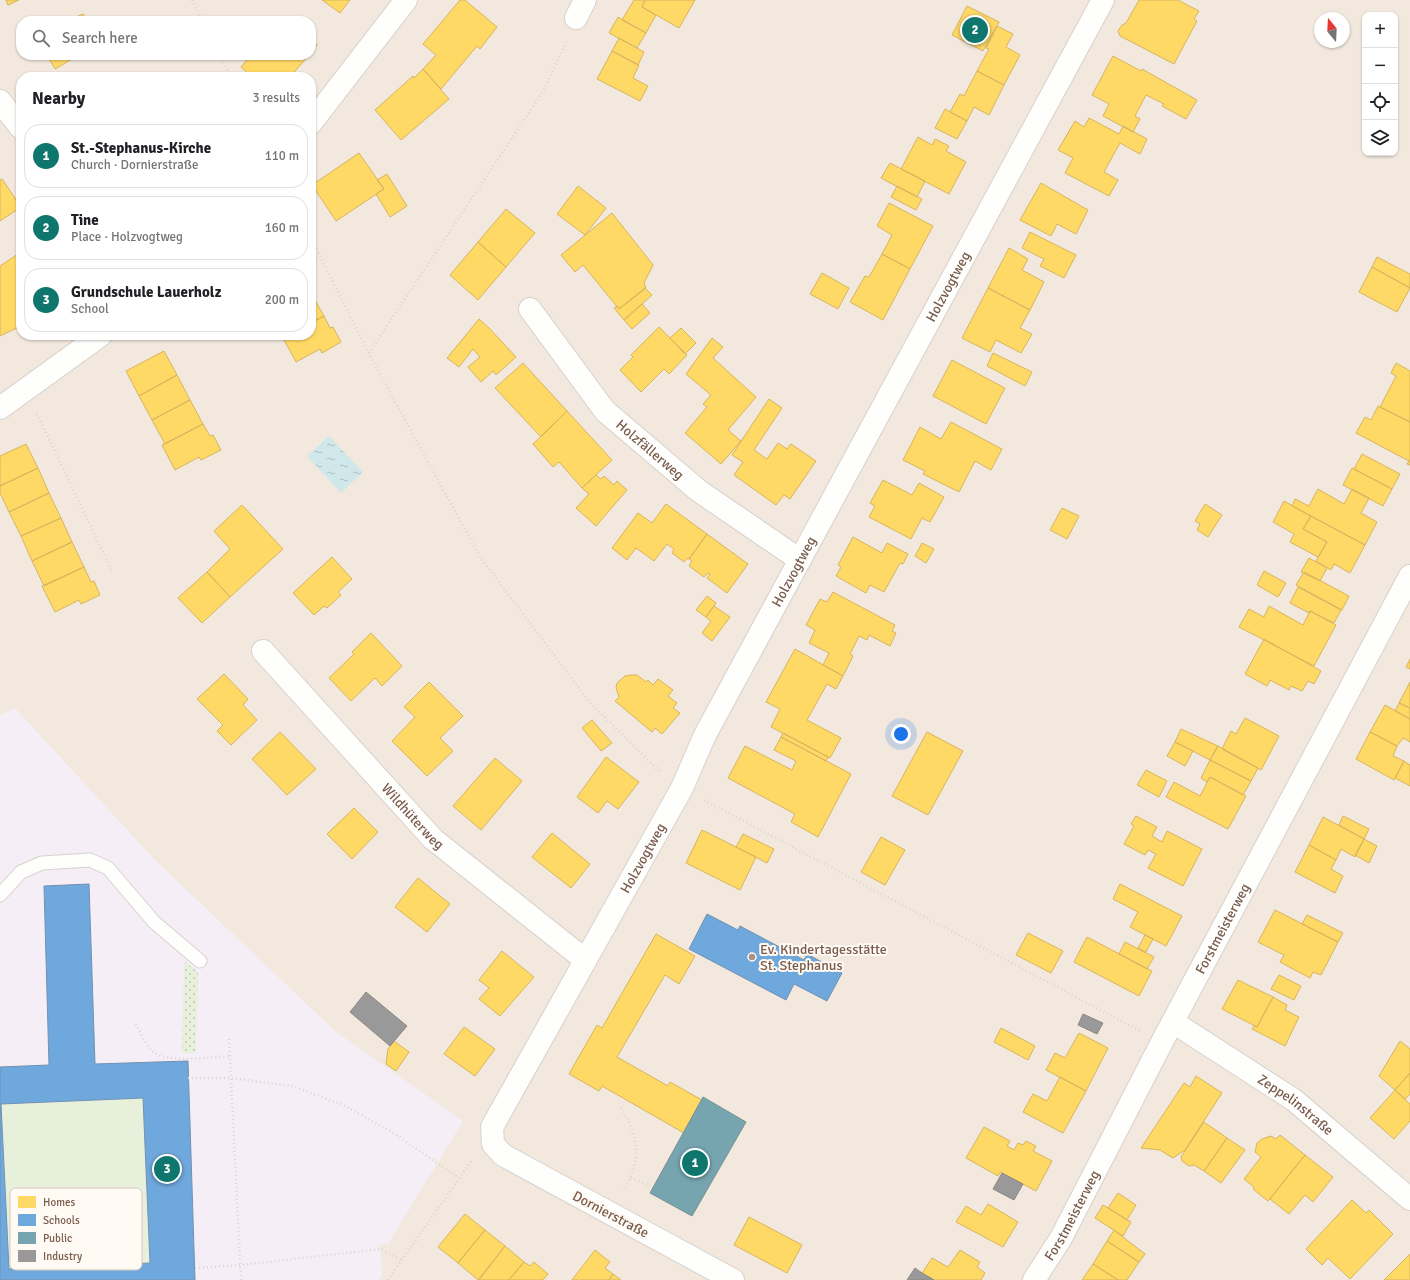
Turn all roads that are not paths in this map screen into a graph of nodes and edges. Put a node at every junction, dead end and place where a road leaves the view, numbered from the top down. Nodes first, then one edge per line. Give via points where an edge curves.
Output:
1 (406, 0) edge
2 (1103, 0) edge
3 (0, 101) edge
4 (316, 117) edge
5 (16, 122) edge
6 (530, 309) dead end
7 (95, 340) edge
8 (0, 408) edge
9 (800, 560) junction
10 (1410, 576) edge
11 (263, 652) dead end
12 (0, 895) edge
13 (584, 959) junction
14 (200, 961) dead end
15 (1173, 1022) junction
16 (492, 1144) joint
17 (1410, 1199) edge
18 (733, 1280) edge
19 (1034, 1280) edge

1 - 4 street
2 - 9 street, Holzvogtweg
3 - 5 street
6 - 9 street, Holzfällerweg via 605,411 699,491
7 - 8 street
9 - 13 street, Holzvogtweg via 705,735 682,788
10 - 15 street, Forstmeisterweg
11 - 13 street, Wildhüterweg via 433,839
12 - 14 lane via 21,872 42,863 90,860 108,868 154,922
13 - 16 street, Holzvogtweg via 492,1127
15 - 17 street, Zeppelinstraße via 1294,1100
15 - 19 street, Forstmeisterweg via 1061,1238
16 - 18 street, Dornierstraße via 503,1155

